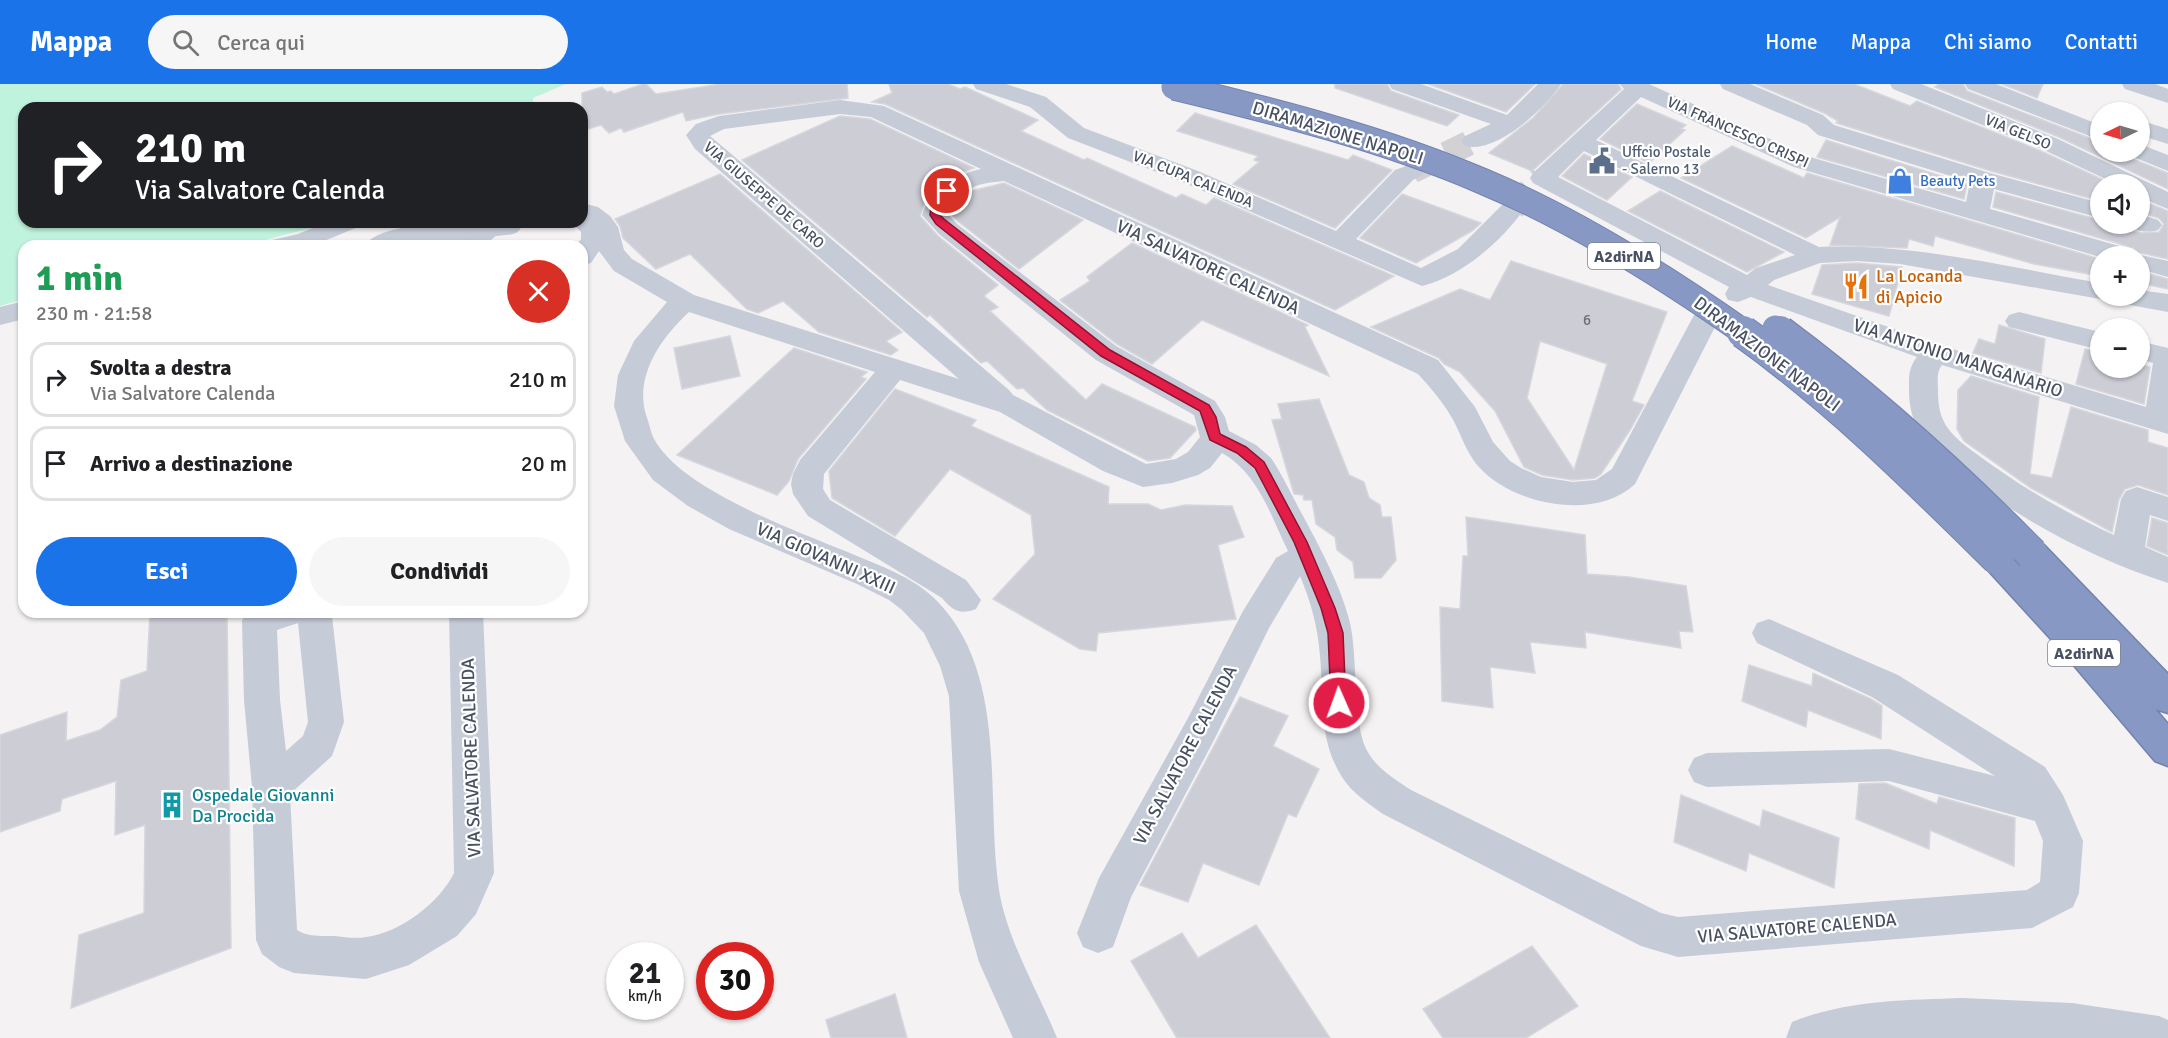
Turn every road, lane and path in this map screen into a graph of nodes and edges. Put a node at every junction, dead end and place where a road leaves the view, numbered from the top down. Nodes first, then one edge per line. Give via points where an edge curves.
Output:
1 (984, 84) edge
2 (1226, 84) edge
3 (1400, 84) edge
4 (1550, 84) edge
5 (1731, 84) edge
6 (1901, 84) edge
7 (1976, 84) edge
8 (2015, 84) edge
9 (2133, 84) edge
10 (1166, 86) edge
11 (1635, 86) edge
12 (2168, 96) edge
13 (2090, 110) edge
14 (1512, 124) junction
15 (2090, 129) edge
16 (1826, 130) junction
17 (2150, 130) edge
18 (2168, 136) edge
19 (1473, 141) tunnel mouth
20 (1583, 142) junction
21 (2150, 156) edge
22 (1802, 162) junction
23 (2168, 164) edge
24 (1412, 171) tunnel mouth
25 (2111, 174) edge
26 (2168, 174) edge
27 (1981, 178) junction
28 (1019, 179) junction
29 (2150, 182) edge
30 (2150, 193) edge
31 (2168, 202) edge
32 (1513, 208) tunnel mouth
33 (2090, 208) edge
34 (588, 212) edge
35 (1976, 214) junction
36 (588, 224) edge
37 (334, 228) edge
38 (479, 228) edge
39 (491, 228) edge
40 (305, 240) edge
41 (390, 240) edge
42 (476, 240) edge
43 (1340, 241) junction
44 (2090, 246) edge
45 (588, 248) edge
46 (1815, 255) junction
47 (2150, 264) edge
48 (2168, 269) edge
49 (2090, 289) edge
50 (1743, 290) junction
51 (2150, 300) edge
52 (684, 301) junction
53 (2168, 303) edge
54 (18, 312) edge
55 (0, 316) edge
56 (1704, 321) dead end
57 (2019, 321) dead end
58 (2090, 339) edge
59 (2150, 353) edge
60 (1936, 354) junction
61 (2168, 357) edge
62 (893, 370) junction
63 (1010, 405) junction
64 (2163, 423) edge
65 (1215, 437) junction
66 (2168, 509) edge
67 (2127, 555) junction
68 (1306, 557) junction
69 (2168, 570) edge
70 (964, 600) dead end
71 (269, 618) edge
72 (315, 618) edge
73 (466, 618) edge
74 (1769, 633) dead end
75 (2168, 698) edge
76 (2168, 750) edge
77 (1707, 770) dead end
78 (271, 787) junction
79 (2049, 807) junction
80 (1098, 933) dead end
81 (1818, 1036) edge
82 (1035, 1038) edge
83 (2159, 1038) edge

1 - 43 street, VIA CUPA CALENDA via 1038,102 1076,133
2 - 75 highway, DIRAMAZIONE NAPOLI / A2dirNA, bridge via 1452,150 1544,191 1660,253 1761,318 1851,386 1971,490
3 - 14 street
4 - 14 street
5 - 16 street via 1815,120
6 - 25 street, VIA GELSO via 2050,144
7 - 15 street
8 - 13 street
9 - 12 street
10 - 76 highway, DIRAMAZIONE NAPOLI / A2dirNA, bridge via 1303,120 1459,172 1615,250 1737,328 1863,428 1998,559
11 - 20 street
11 - 22 street, VIA FRANCESCO CRISPI
14 - 19 street
16 - 22 street
16 - 27 street
17 - 18 street
20 - 46 street
20 - 50 street, VIA ANTONIO MANGANARIO via 1542,178
21 - 23 street
22 - 35 street, VIA FRANCESCO CRISPI
24 - 43 street
26 - 29 street
27 - 33 street
27 - 35 street
28 - 56 street, VIA SALVATORE CALENDA via 1428,367 1459,405 1482,450 1508,475 1550,492 1599,491 1616,485
28 - 63 street, VIA GIUSEPPE DE CARO via 876,111 855,107 719,123 698,135 703,144
28 - 65 street, VIA SALVATORE CALENDA via 1007,173 995,174 956,185 940,198 935,215 1106,353 1205,408
30 - 31 street, VIA GELSO
32 - 43 street, VIA CUPA CALENDA via 1467,255 1422,278
34 - 52 street via 605,227 612,252 623,265
35 - 44 street, VIA FRANCESCO CRISPI
36 - 45 street via 594,229 594,239
37 - 40 street
38 - 41 street, bridge via 427,231
39 - 42 street
46 - 49 street via 1857,252 1900,256
46 - 50 street via 1765,274
47 - 48 street
50 - 60 street, VIA ANTONIO MANGANARIO
51 - 53 street
52 - 62 street
52 - 82 street, VIA GIOVANNI XXIII via 663,320 635,365 628,396 636,433 665,473 700,499 745,523 902,591 928,614 949,642 961,668 967,696 979,891 1000,962
54 - 55 street
57 - 58 street
59 - 61 street
60 - 64 street, VIA ANTONIO MANGANARIO
60 - 67 street via 1924,368 1925,413 1946,446 1997,487
61 - 64 street
62 - 63 street
62 - 70 street via 811,468 805,478 806,488 819,508 954,589
63 - 65 street via 1114,464 1143,476 1187,467 1209,450
65 - 68 street, VIA SALVATORE CALENDA via 1260,465
66 - 67 street via 2137,499
67 - 69 street
68 - 79 street, VIA SALVATORE CALENDA via 1335,633 1342,738 1366,780 1397,802 1656,932 1678,937 2032,909 2060,893 2063,841
68 - 80 street, VIA SALVATORE CALENDA via 1288,567 1255,621 1113,891
71 - 78 street, VIA SALVATORE CALENDA via 262,700
72 - 78 street via 326,722 319,745
73 - 78 street, VIA SALVATORE CALENDA via 474,873 462,900 442,922 394,951 366,958 294,953 277,940
74 - 79 street via 1885,686 2032,779
77 - 79 street via 1889,765
81 - 83 street via 1878,1023 1963,1020 2072,1025

